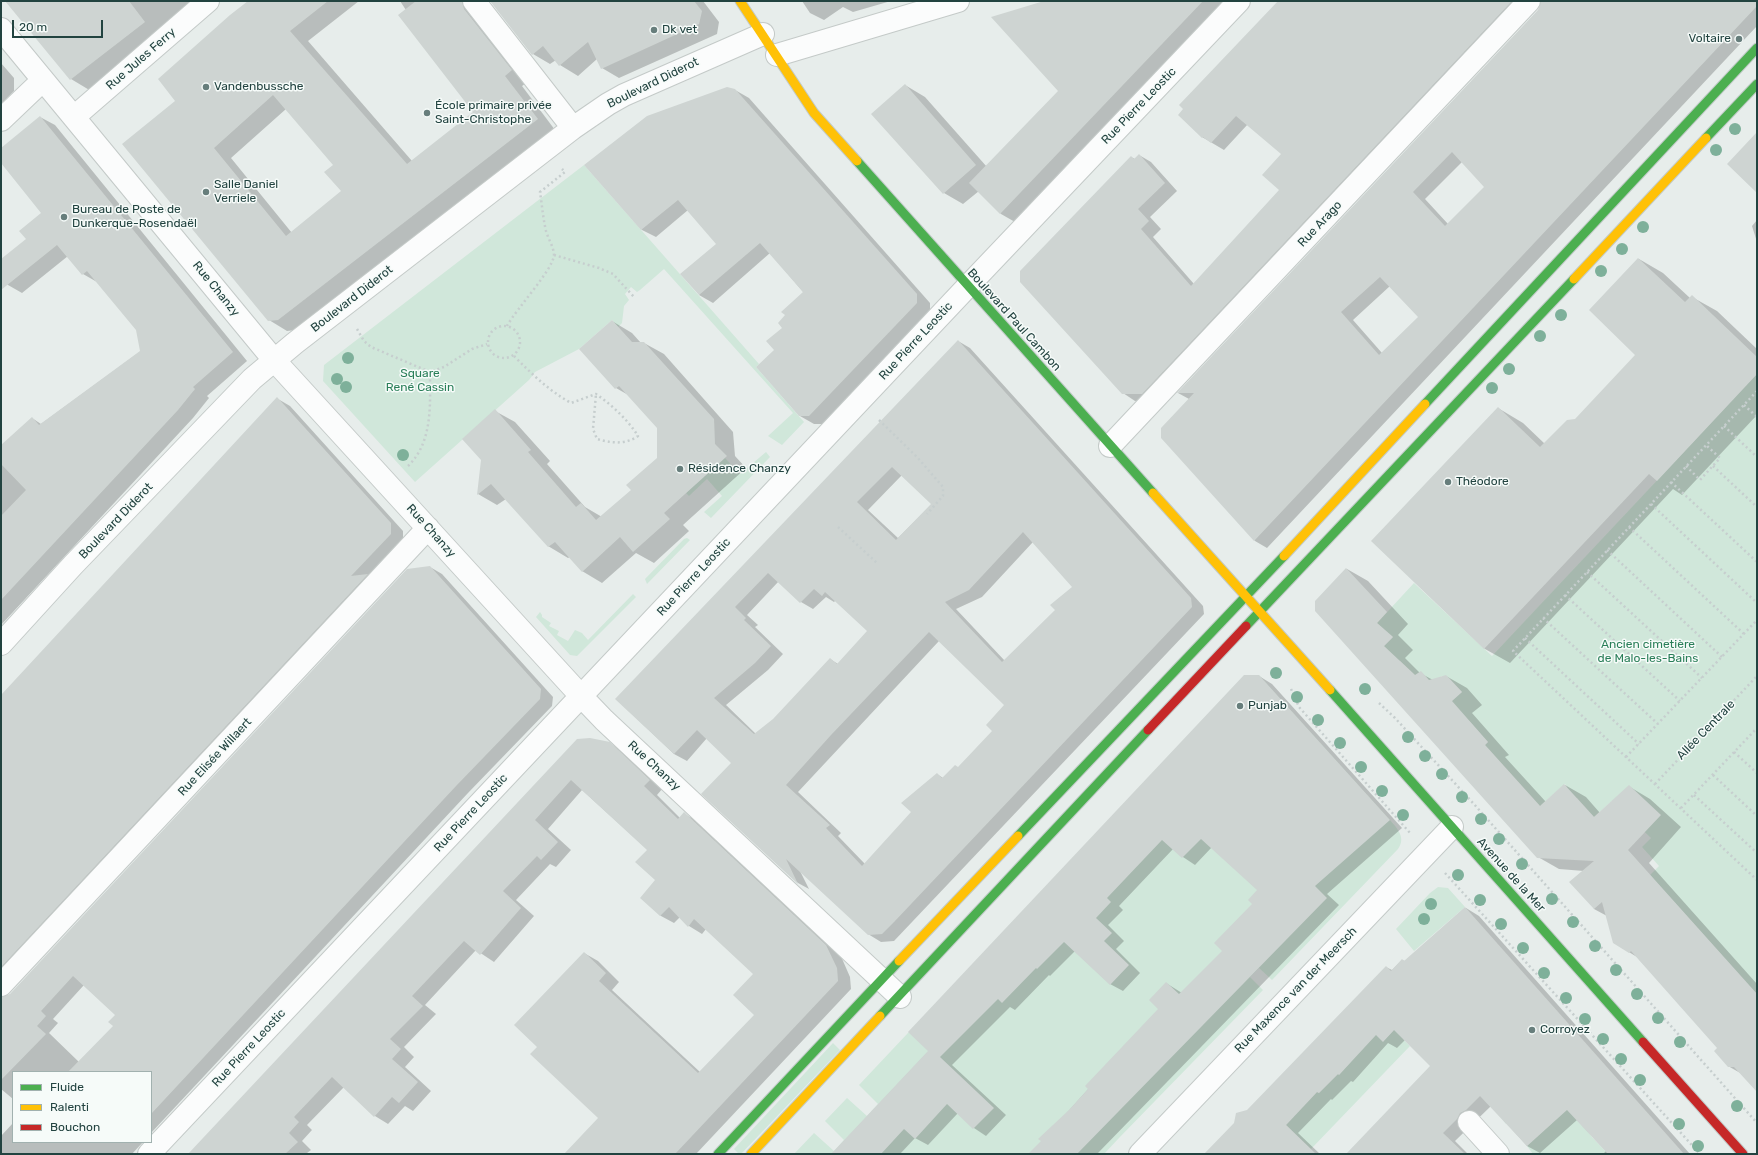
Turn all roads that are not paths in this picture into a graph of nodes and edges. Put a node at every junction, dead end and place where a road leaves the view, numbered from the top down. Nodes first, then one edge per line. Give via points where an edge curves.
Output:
1 (208, 1) edge
2 (474, 1) edge
3 (740, 1) edge
4 (958, 1) edge
5 (1239, 1) edge
6 (1529, 1) edge
7 (1, 29) edge
8 (763, 34) junction
9 (1757, 48) edge
10 (776, 55) junction
11 (43, 80) junction
12 (1757, 84) edge
13 (74, 117) junction
14 (1, 120) edge
15 (573, 128) junction
16 (968, 286) junction
17 (274, 360) junction
18 (1110, 446) junction
19 (428, 528) junction
20 (1245, 596) junction
21 (1260, 612) junction
22 (1, 644) edge
23 (581, 696) junction
24 (1452, 827) junction
25 (882, 980) junction
26 (1, 985) edge
27 (900, 997) junction
28 (1469, 1122) dead end
29 (1491, 1151) edge
30 (149, 1154) edge
31 (718, 1154) edge
32 (751, 1154) edge
33 (1140, 1154) edge
34 (1743, 1154) edge

1 - 13 street, Rue Jules Ferry
2 - 15 street
3 - 8 main road, Boulevard Paul Cambon
4 - 10 street
5 - 16 street, Rue Pierre Leostic
6 - 18 street, Rue Arago
7 - 11 street, Rue Chanzy
8 - 10 main road, Boulevard Paul Cambon
8 - 15 street, Boulevard Diderot via 624,95
9 - 20 main road
10 - 16 main road, Boulevard Paul Cambon via 814,113
11 - 13 street, Rue Chanzy
11 - 14 street
12 - 21 main road
13 - 17 street, Rue Chanzy
15 - 17 street, Boulevard Diderot
16 - 18 main road, Boulevard Paul Cambon
16 - 23 street, Rue Pierre Leostic
17 - 19 street, Rue Chanzy
17 - 22 street, Boulevard Diderot via 230,402
18 - 20 main road, Boulevard Paul Cambon
19 - 23 street, Rue Chanzy
19 - 26 street, Rue Elisée Willaert
20 - 21 main road, Boulevard Paul Cambon
20 - 25 main road
21 - 24 main road, Avenue de la Mer
21 - 27 main road
23 - 25 street, Rue Chanzy
23 - 30 street, Rue Pierre Leostic
24 - 33 street, Rue Maxence van der Meersch
24 - 34 main road, Avenue de la Mer
25 - 27 street, Rue Chanzy
25 - 31 main road
27 - 32 main road
28 - 29 street

